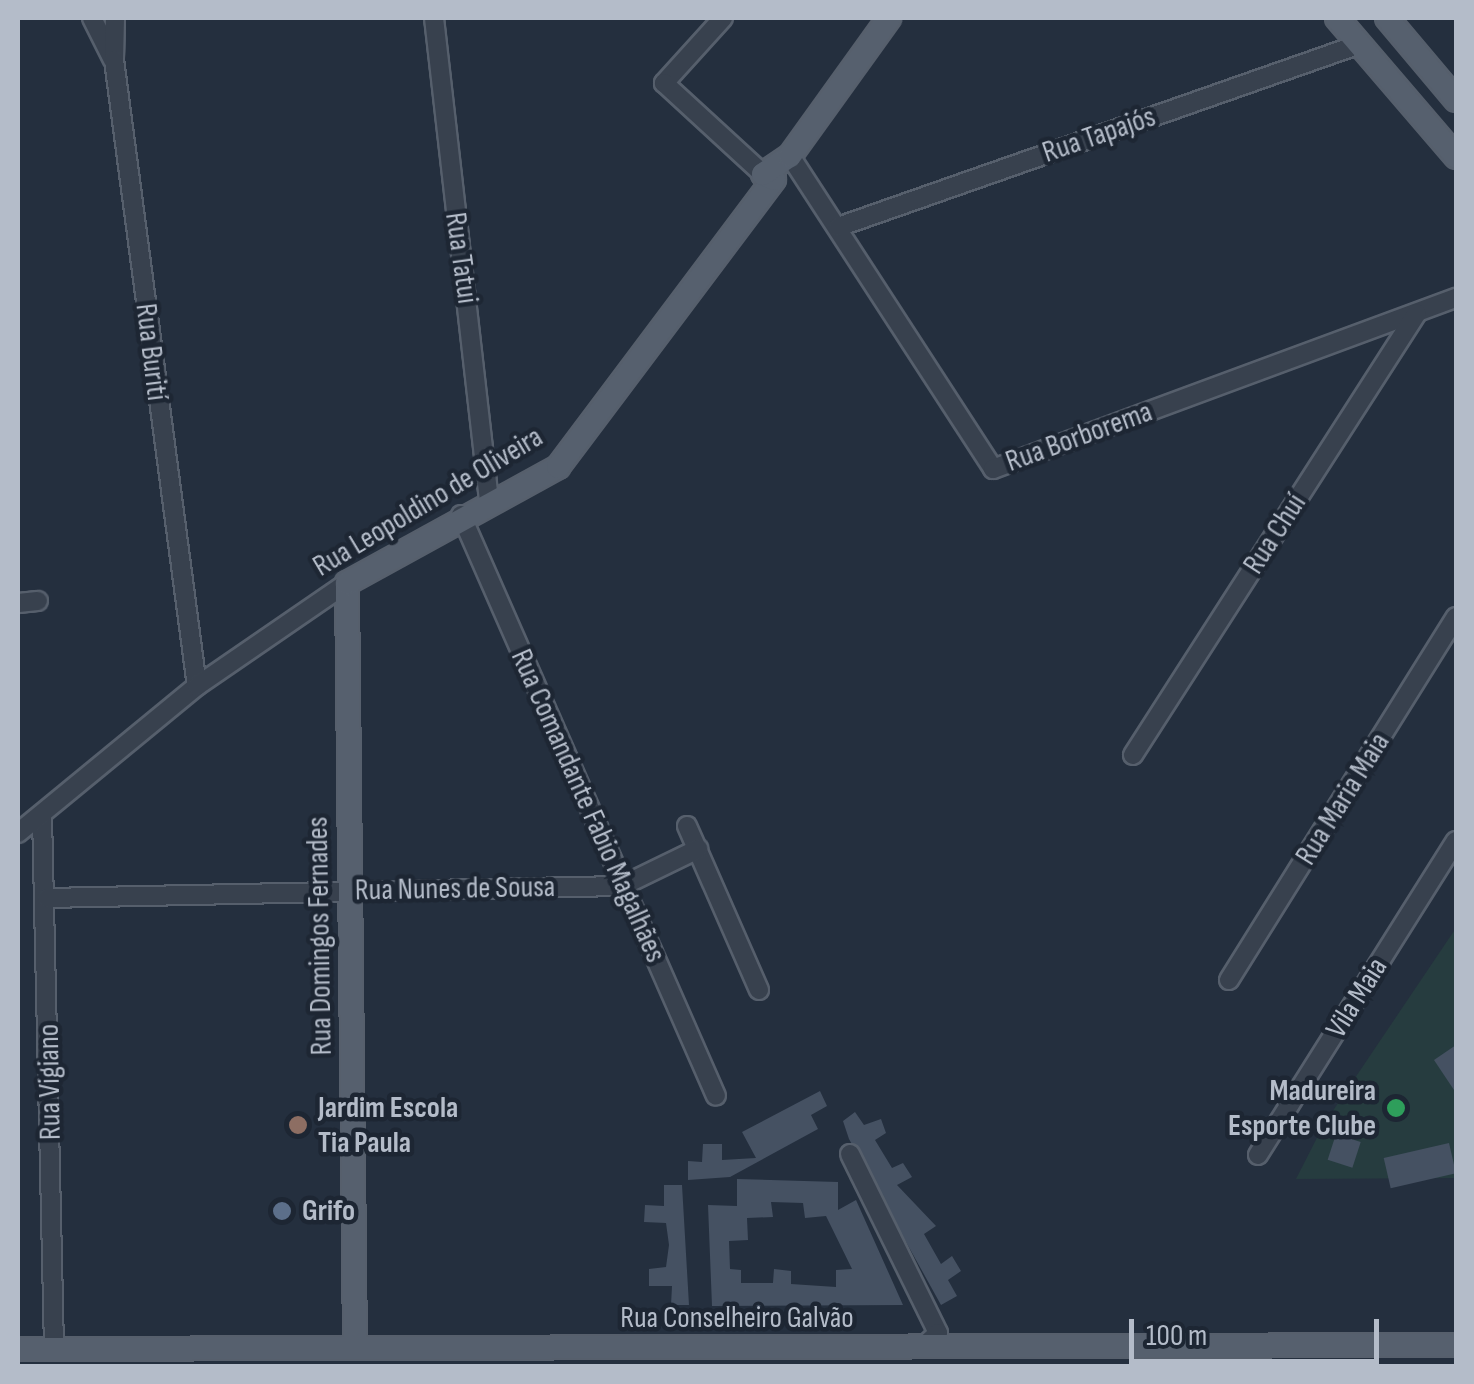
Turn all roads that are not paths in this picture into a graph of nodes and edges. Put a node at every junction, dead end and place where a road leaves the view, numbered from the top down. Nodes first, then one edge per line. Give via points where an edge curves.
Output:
1 (92, 18) edge
2 (116, 18) edge
3 (434, 18) edge
4 (722, 18) edge
5 (889, 18) edge
6 (1337, 18) edge
7 (1387, 18) edge
8 (1360, 44) junction
9 (114, 60) junction
10 (1456, 100) edge
11 (790, 156) junction
12 (1456, 158) edge
13 (763, 174) junction
14 (838, 226) junction
15 (1456, 298) edge
16 (1417, 313) junction
17 (489, 499) junction
18 (461, 515) junction
19 (348, 583) junction
20 (38, 602) dead end
21 (18, 603) edge
22 (1456, 617) edge
23 (197, 686) junction
24 (1133, 755) dead end
25 (42, 814) junction
26 (687, 826) dead end
27 (18, 833) edge
28 (1456, 841) edge
29 (698, 849) junction
30 (622, 886) junction
31 (350, 890) junction
32 (48, 898) junction
33 (1229, 980) dead end
34 (759, 990) dead end
35 (716, 1096) dead end
36 (850, 1154) dead end
37 (1258, 1155) dead end
38 (1456, 1345) edge
39 (355, 1348) junction
40 (922, 1348) junction
41 (18, 1349) edge
42 (54, 1349) junction

1 - 9 street
2 - 9 street, Rua Burití
3 - 17 street, Rua Tatui
4 - 13 street via 664,83
5 - 11 main road
6 - 8 main road
7 - 10 main road
8 - 12 main road
8 - 14 street, Rua Tapajós
9 - 23 street, Rua Burití
11 - 13 main road
11 - 14 street, Rua Borborema
13 - 17 main road, Rua Leopoldino de Oliveira via 774,178 558,468
14 - 16 street, Rua Borborema via 994,469
15 - 16 street, Rua Borborema
16 - 24 street, Rua Chuí
17 - 18 main road, Rua Leopoldino de Oliveira
18 - 19 main road, Rua Leopoldino de Oliveira
18 - 30 street, Rua Comandante Fabio Magalhães
19 - 23 street, Rua Leopoldino de Oliveira
19 - 31 main road, Rua Domingos Fernades
20 - 21 street
22 - 33 street, Rua Maria Maia
23 - 25 street, Rua Leopoldino de Oliveira
25 - 27 street, Rua Leopoldino de Oliveira
25 - 32 street, Rua Vigiano
26 - 29 street
28 - 37 street, Vila Maia
29 - 30 street
29 - 34 street
30 - 31 street, Rua Nunes de Sousa
30 - 35 street, Rua Comandante Fabio Magalhães
31 - 32 street, Rua Nunes de Sousa
31 - 39 main road, Rua Domingos Fernades
32 - 42 street, Rua Vigiano
36 - 40 street via 938,1333
38 - 40 main road, Rua Conselheiro Galvão
39 - 40 main road, Rua Conselheiro Galvão
39 - 42 main road, Rua Conselheiro Galvão
41 - 42 main road, Rua Conselheiro Galvão

